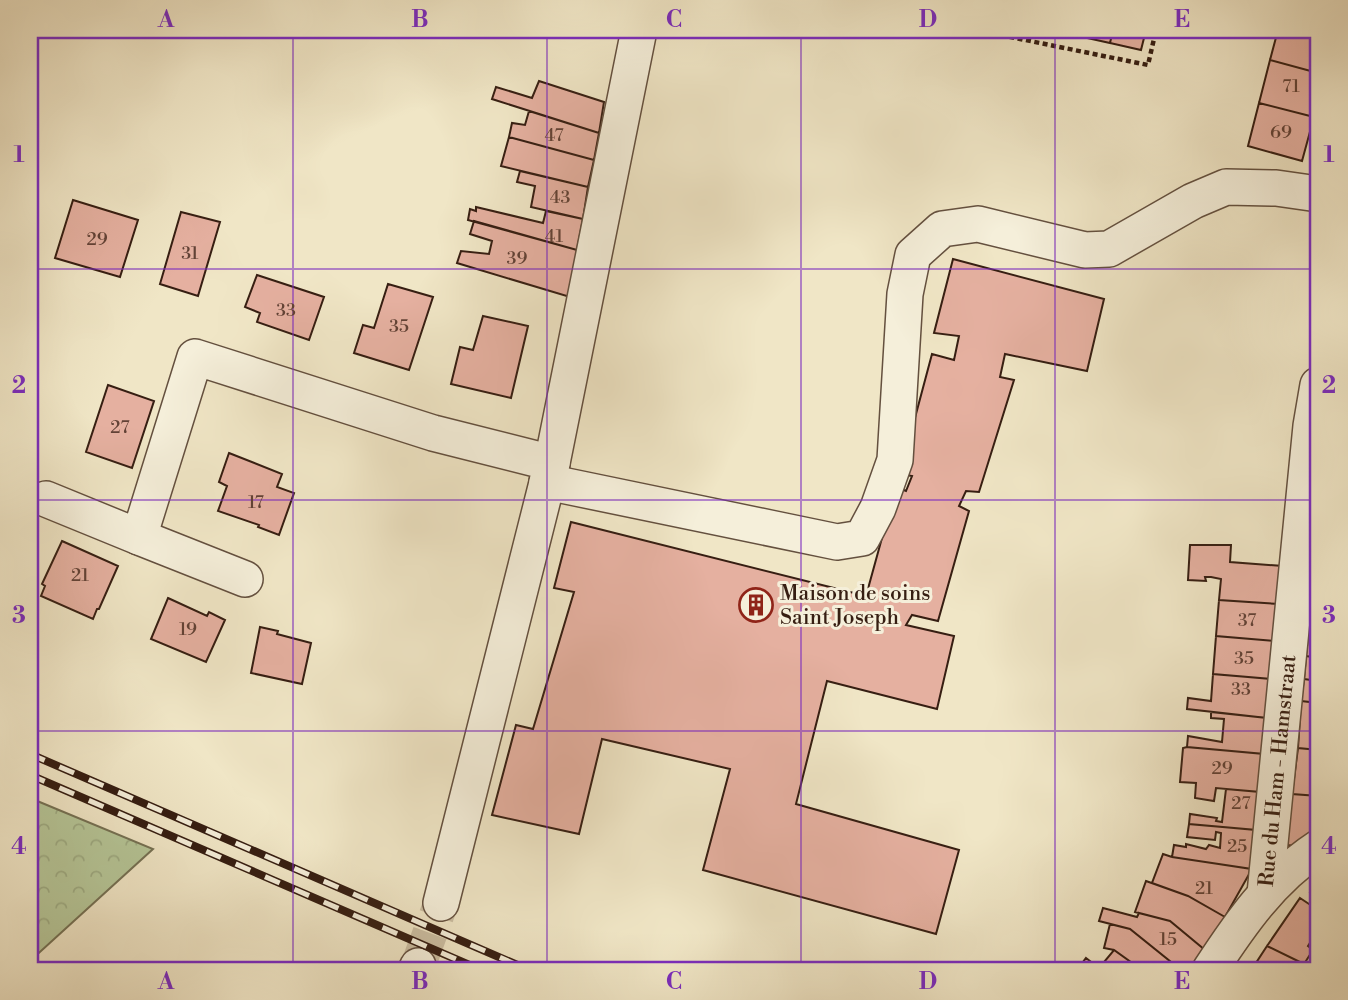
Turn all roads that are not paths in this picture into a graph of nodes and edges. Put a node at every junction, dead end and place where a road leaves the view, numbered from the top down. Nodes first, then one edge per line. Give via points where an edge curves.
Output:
1 (639, 30) edge
2 (1318, 194) edge
3 (1318, 385) edge
4 (549, 473) junction
5 (46, 499) dead end
6 (139, 537) junction
7 (245, 579) dead end
8 (1318, 848) edge
9 (1265, 894) junction
10 (441, 903) tunnel mouth
11 (1210, 970) edge

1 - 4 street
2 - 4 street via 1276,187 1226,187 1109,249 1085,250 978,224 942,229 913,255 905,294 895,460 862,538 837,542
3 - 9 street, Rue du Ham - Hamstraat
4 - 6 street via 195,357
4 - 10 street
5 - 6 street
6 - 7 street
8 - 9 street
9 - 11 street, Rue du Ham - Hamstraat

